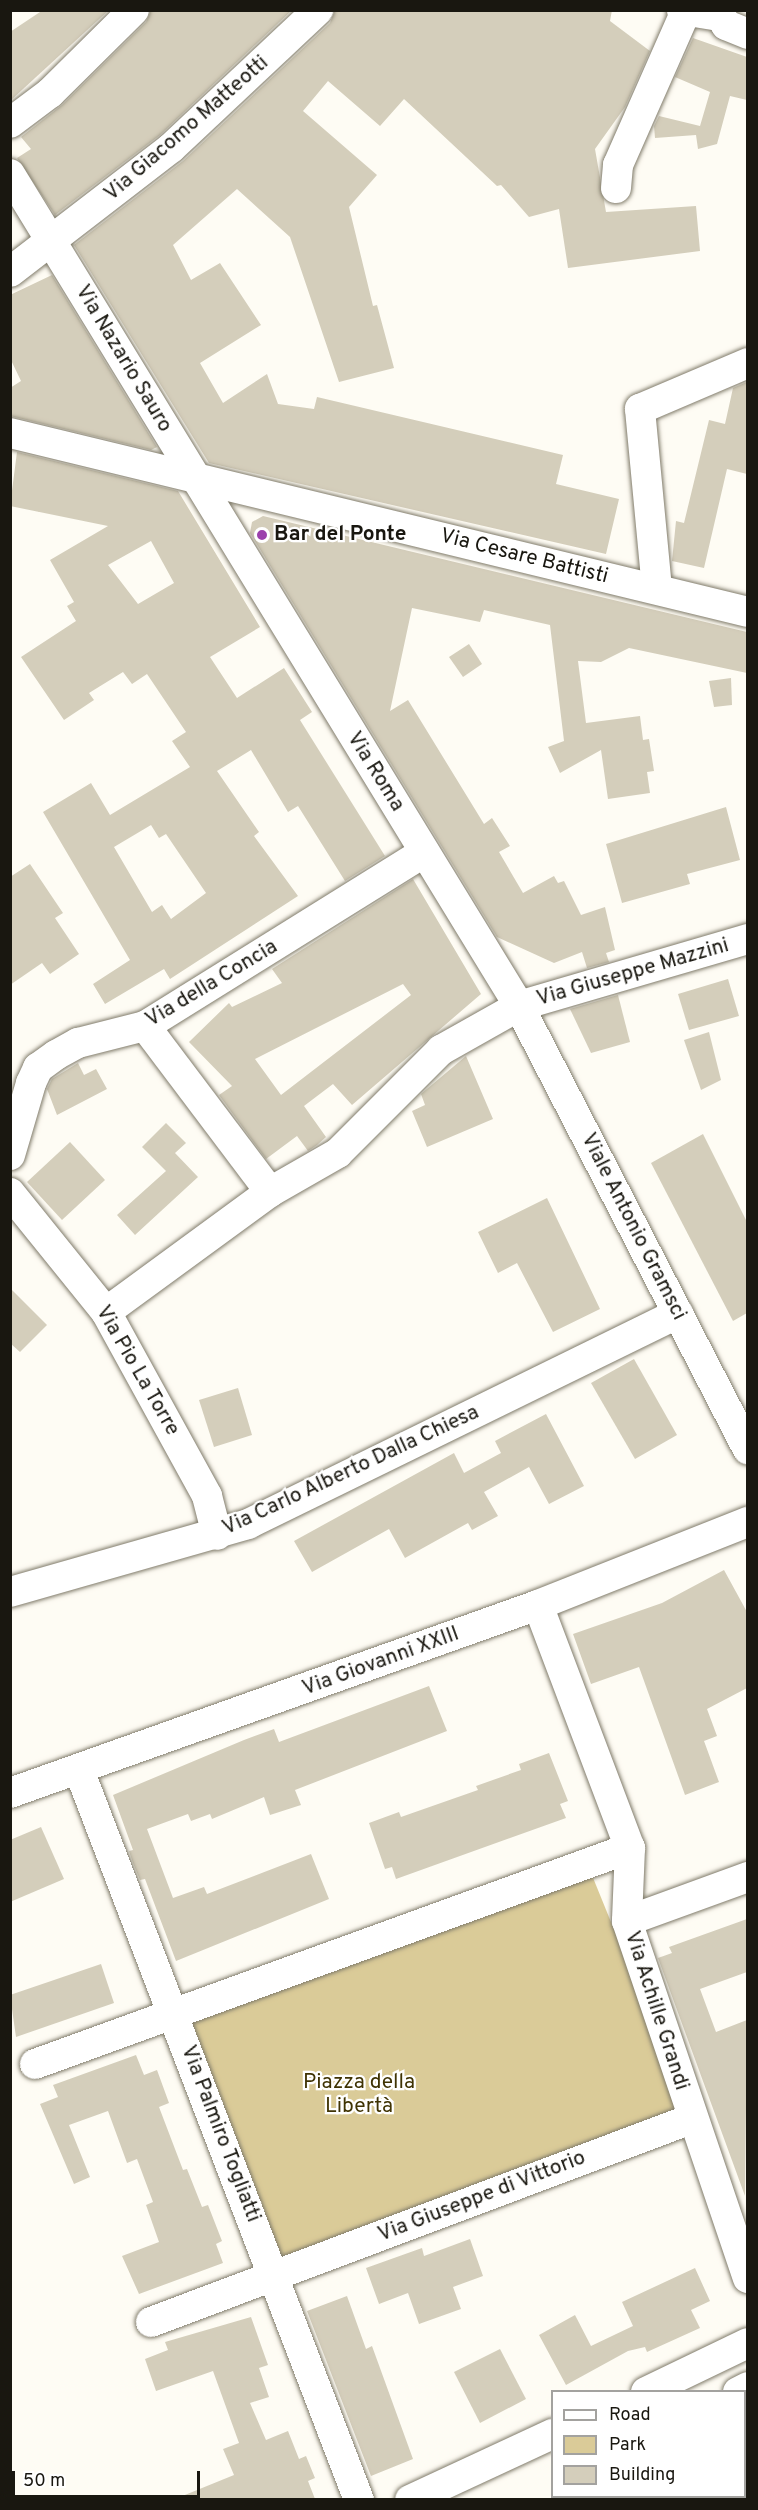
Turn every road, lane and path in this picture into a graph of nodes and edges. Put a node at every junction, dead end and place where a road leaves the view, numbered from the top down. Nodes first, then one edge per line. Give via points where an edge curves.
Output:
1 (134, 10) edge
2 (318, 10) edge
3 (684, 12) edge
4 (721, 13) edge
5 (747, 34) edge
6 (10, 123) edge
7 (10, 174) edge
8 (10, 187) edge
9 (616, 188) dead end
10 (51, 238) junction
11 (10, 256) edge
12 (10, 272) edge
13 (747, 363) edge
14 (10, 434) edge
15 (194, 480) junction
16 (262, 493) junction
17 (230, 538) junction
18 (657, 590) junction
19 (747, 612) edge
20 (424, 852) junction
21 (747, 939) edge
22 (519, 1006) junction
23 (145, 1026) junction
24 (10, 1155) edge
25 (10, 1192) edge
26 (270, 1192) junction
27 (106, 1312) junction
28 (678, 1313) junction
29 (747, 1449) edge
30 (747, 1522) edge
31 (217, 1535) junction
32 (10, 1592) edge
33 (538, 1605) junction
34 (80, 1770) junction
35 (10, 1793) edge
36 (630, 1848) junction
37 (747, 1877) edge
38 (627, 1921) junction
39 (174, 2013) junction
40 (35, 2064) dead end
41 (690, 2119) junction
42 (273, 2276) junction
43 (747, 2278) edge
44 (151, 2322) dead end
45 (747, 2343) edge
46 (696, 2381) edge
47 (651, 2390) edge
48 (551, 2434) edge
49 (359, 2499) edge
50 (410, 2499) edge

1 - 6 street via 50,93
2 - 10 street, Via Giacomo Matteotti via 171,148 76,226
3 - 4 street
3 - 9 street via 618,165
4 - 5 street via 726,25
7 - 10 street, Via Nazario Sauro
8 - 11 street via 38,237
10 - 12 street, Via Giacomo Matteotti
10 - 15 street, Via Nazario Sauro
13 - 18 street via 640,409
14 - 15 street, Via Cesare Battisti
15 - 16 street, Via Cesare Battisti
15 - 17 street, Via Roma
16 - 17 street via 238,505 229,524
16 - 18 street, Via Cesare Battisti
17 - 20 street, Via Roma
18 - 19 street, Via Cesare Battisti
20 - 22 street, Via Roma
20 - 23 street, Via della Concia
21 - 22 street, Via Giuseppe Mazzini
22 - 26 street, Via Giuseppe Mazzini via 441,1050 338,1153
22 - 28 street, Viale Antonio Gramsci
23 - 24 street, Via della Concia via 78,1043 38,1068
23 - 26 street
25 - 27 street, Via Pio La Torre
26 - 27 street, Via Giuseppe Mazzini
27 - 31 street, Via Pio La Torre via 207,1496
28 - 29 street, Viale Antonio Gramsci
28 - 31 street, Via Carlo Alberto Dalla Chiesa via 248,1524
30 - 33 street, Via Giovanni XXIII
31 - 32 street, Via Carlo Alberto Dalla Chiesa
33 - 34 street, Via Giovanni XXIII
33 - 36 street, Via Achille Grandi
34 - 35 street, Via Giovanni XXIII
34 - 39 street, Via Palmiro Togliatti
36 - 38 street, Via Achille Grandi
36 - 39 street
37 - 38 street
38 - 41 street, Via Achille Grandi
39 - 40 street
39 - 42 street, Via Palmiro Togliatti
41 - 42 street, Via Giuseppe di Vittorio
41 - 43 street, Via Achille Grandi
42 - 44 street, Via Giuseppe di Vittorio
42 - 49 street, Via Palmiro Togliatti
45 - 46 street
46 - 47 street
48 - 50 street

